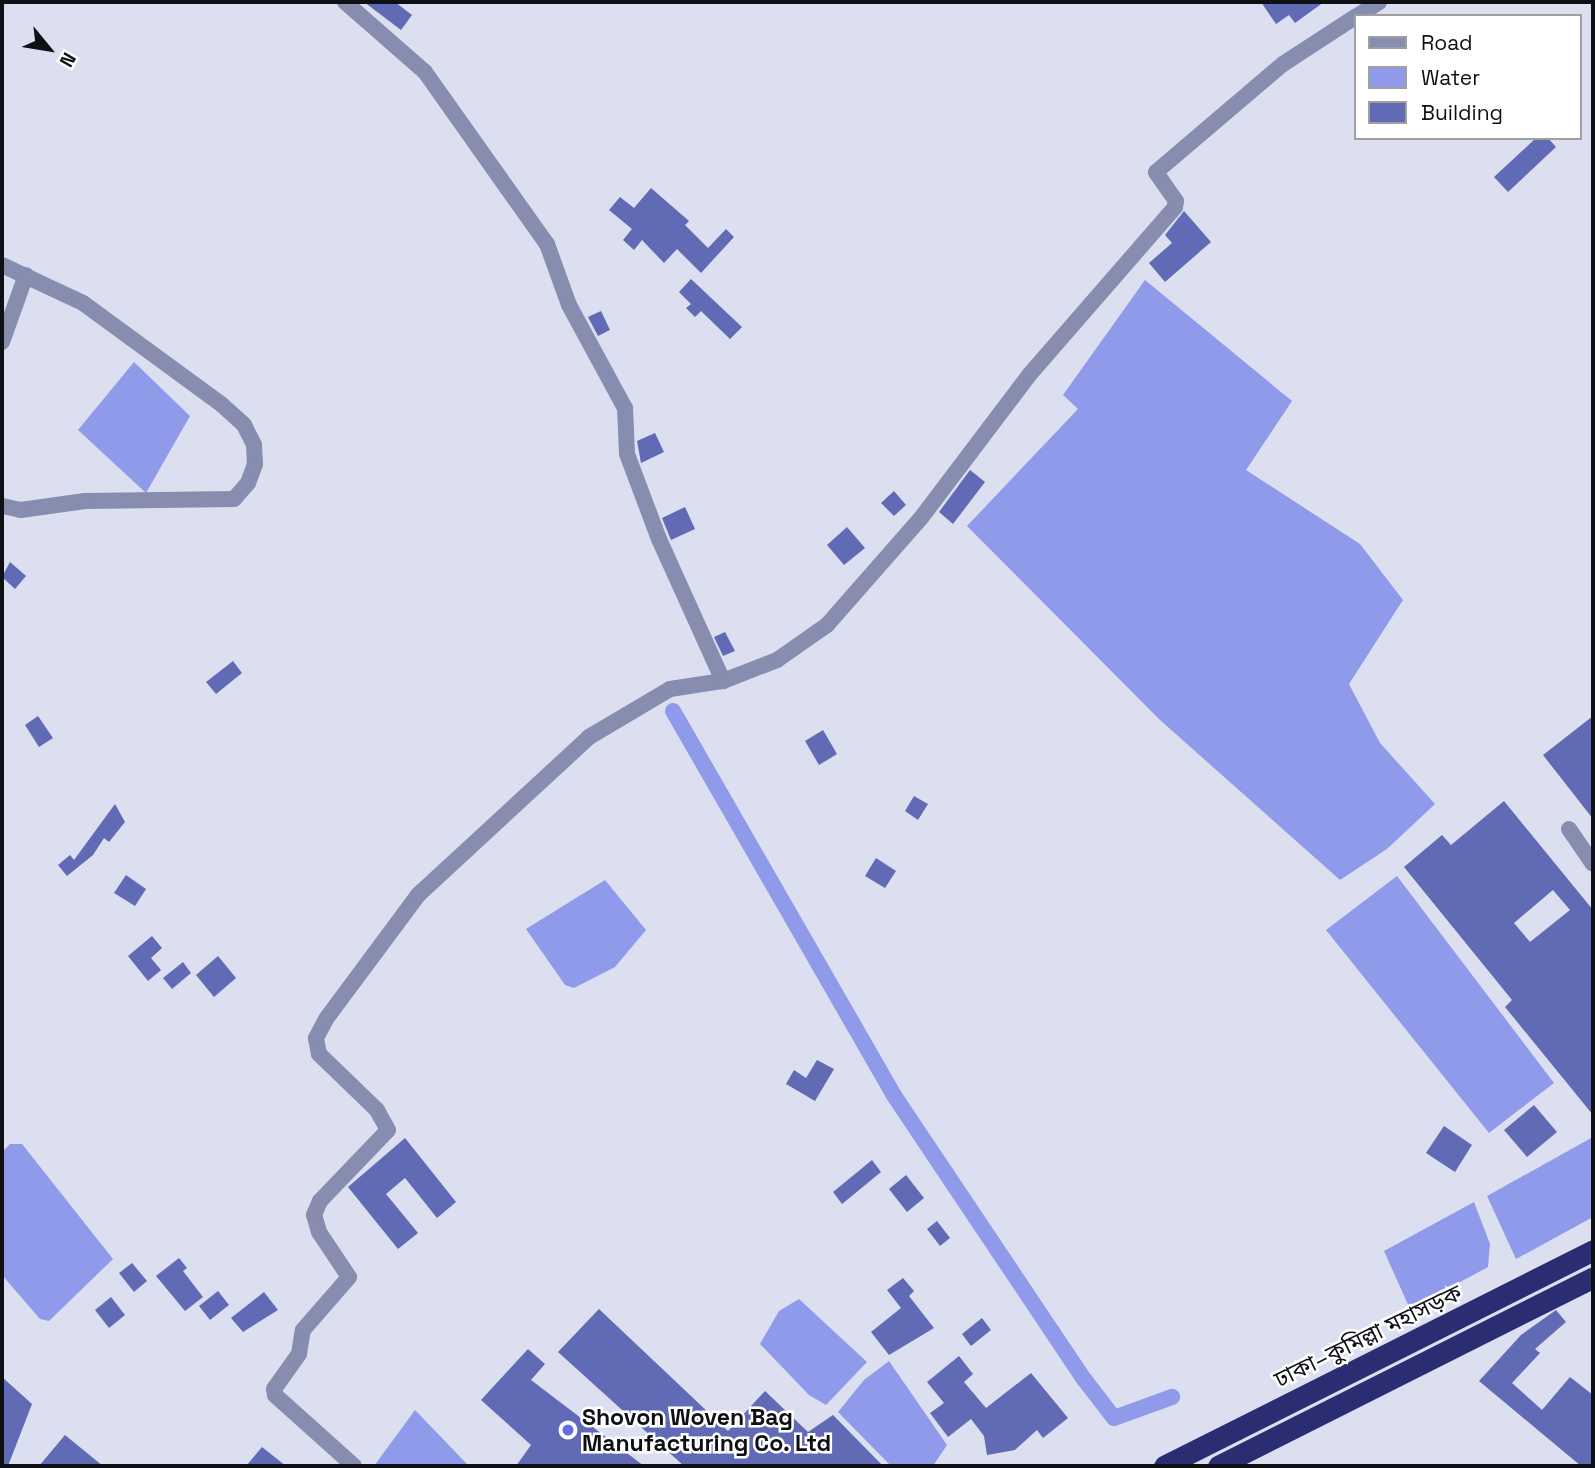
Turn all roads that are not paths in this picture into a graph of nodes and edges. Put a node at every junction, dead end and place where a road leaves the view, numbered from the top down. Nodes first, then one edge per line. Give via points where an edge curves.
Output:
1 (345, 2) edge
2 (1379, 2) edge
3 (1359, 14) edge
4 (1354, 17) edge
5 (2, 265) edge
6 (26, 275) junction
7 (2, 342) edge
8 (2, 506) edge
9 (723, 681) junction
10 (1569, 829) dead end
11 (1593, 864) edge
12 (1593, 1250) edge
13 (1593, 1277) edge
14 (354, 1466) edge
15 (1164, 1466) edge
16 (1218, 1466) edge

1 - 9 street via 425,72 547,244 569,305 625,408 627,454 659,539
2 - 3 street
4 - 9 street via 1283,64 1156,172 1176,201 1175,207 1030,374 921,518 827,625 777,660
5 - 6 street
6 - 7 street
6 - 8 street via 83,303 221,404 244,425 254,445 255,464 248,483 234,499 85,501 21,510
9 - 14 street via 670,688 589,737 418,895 316,1038 319,1054 377,1110 388,1130 320,1201 314,1215 319,1232 349,1277 303,1330 299,1354 274,1389 275,1395
10 - 11 street
12 - 15 highway, ঢাকা–কুমিল্লা মহাসড়ক
13 - 16 highway

